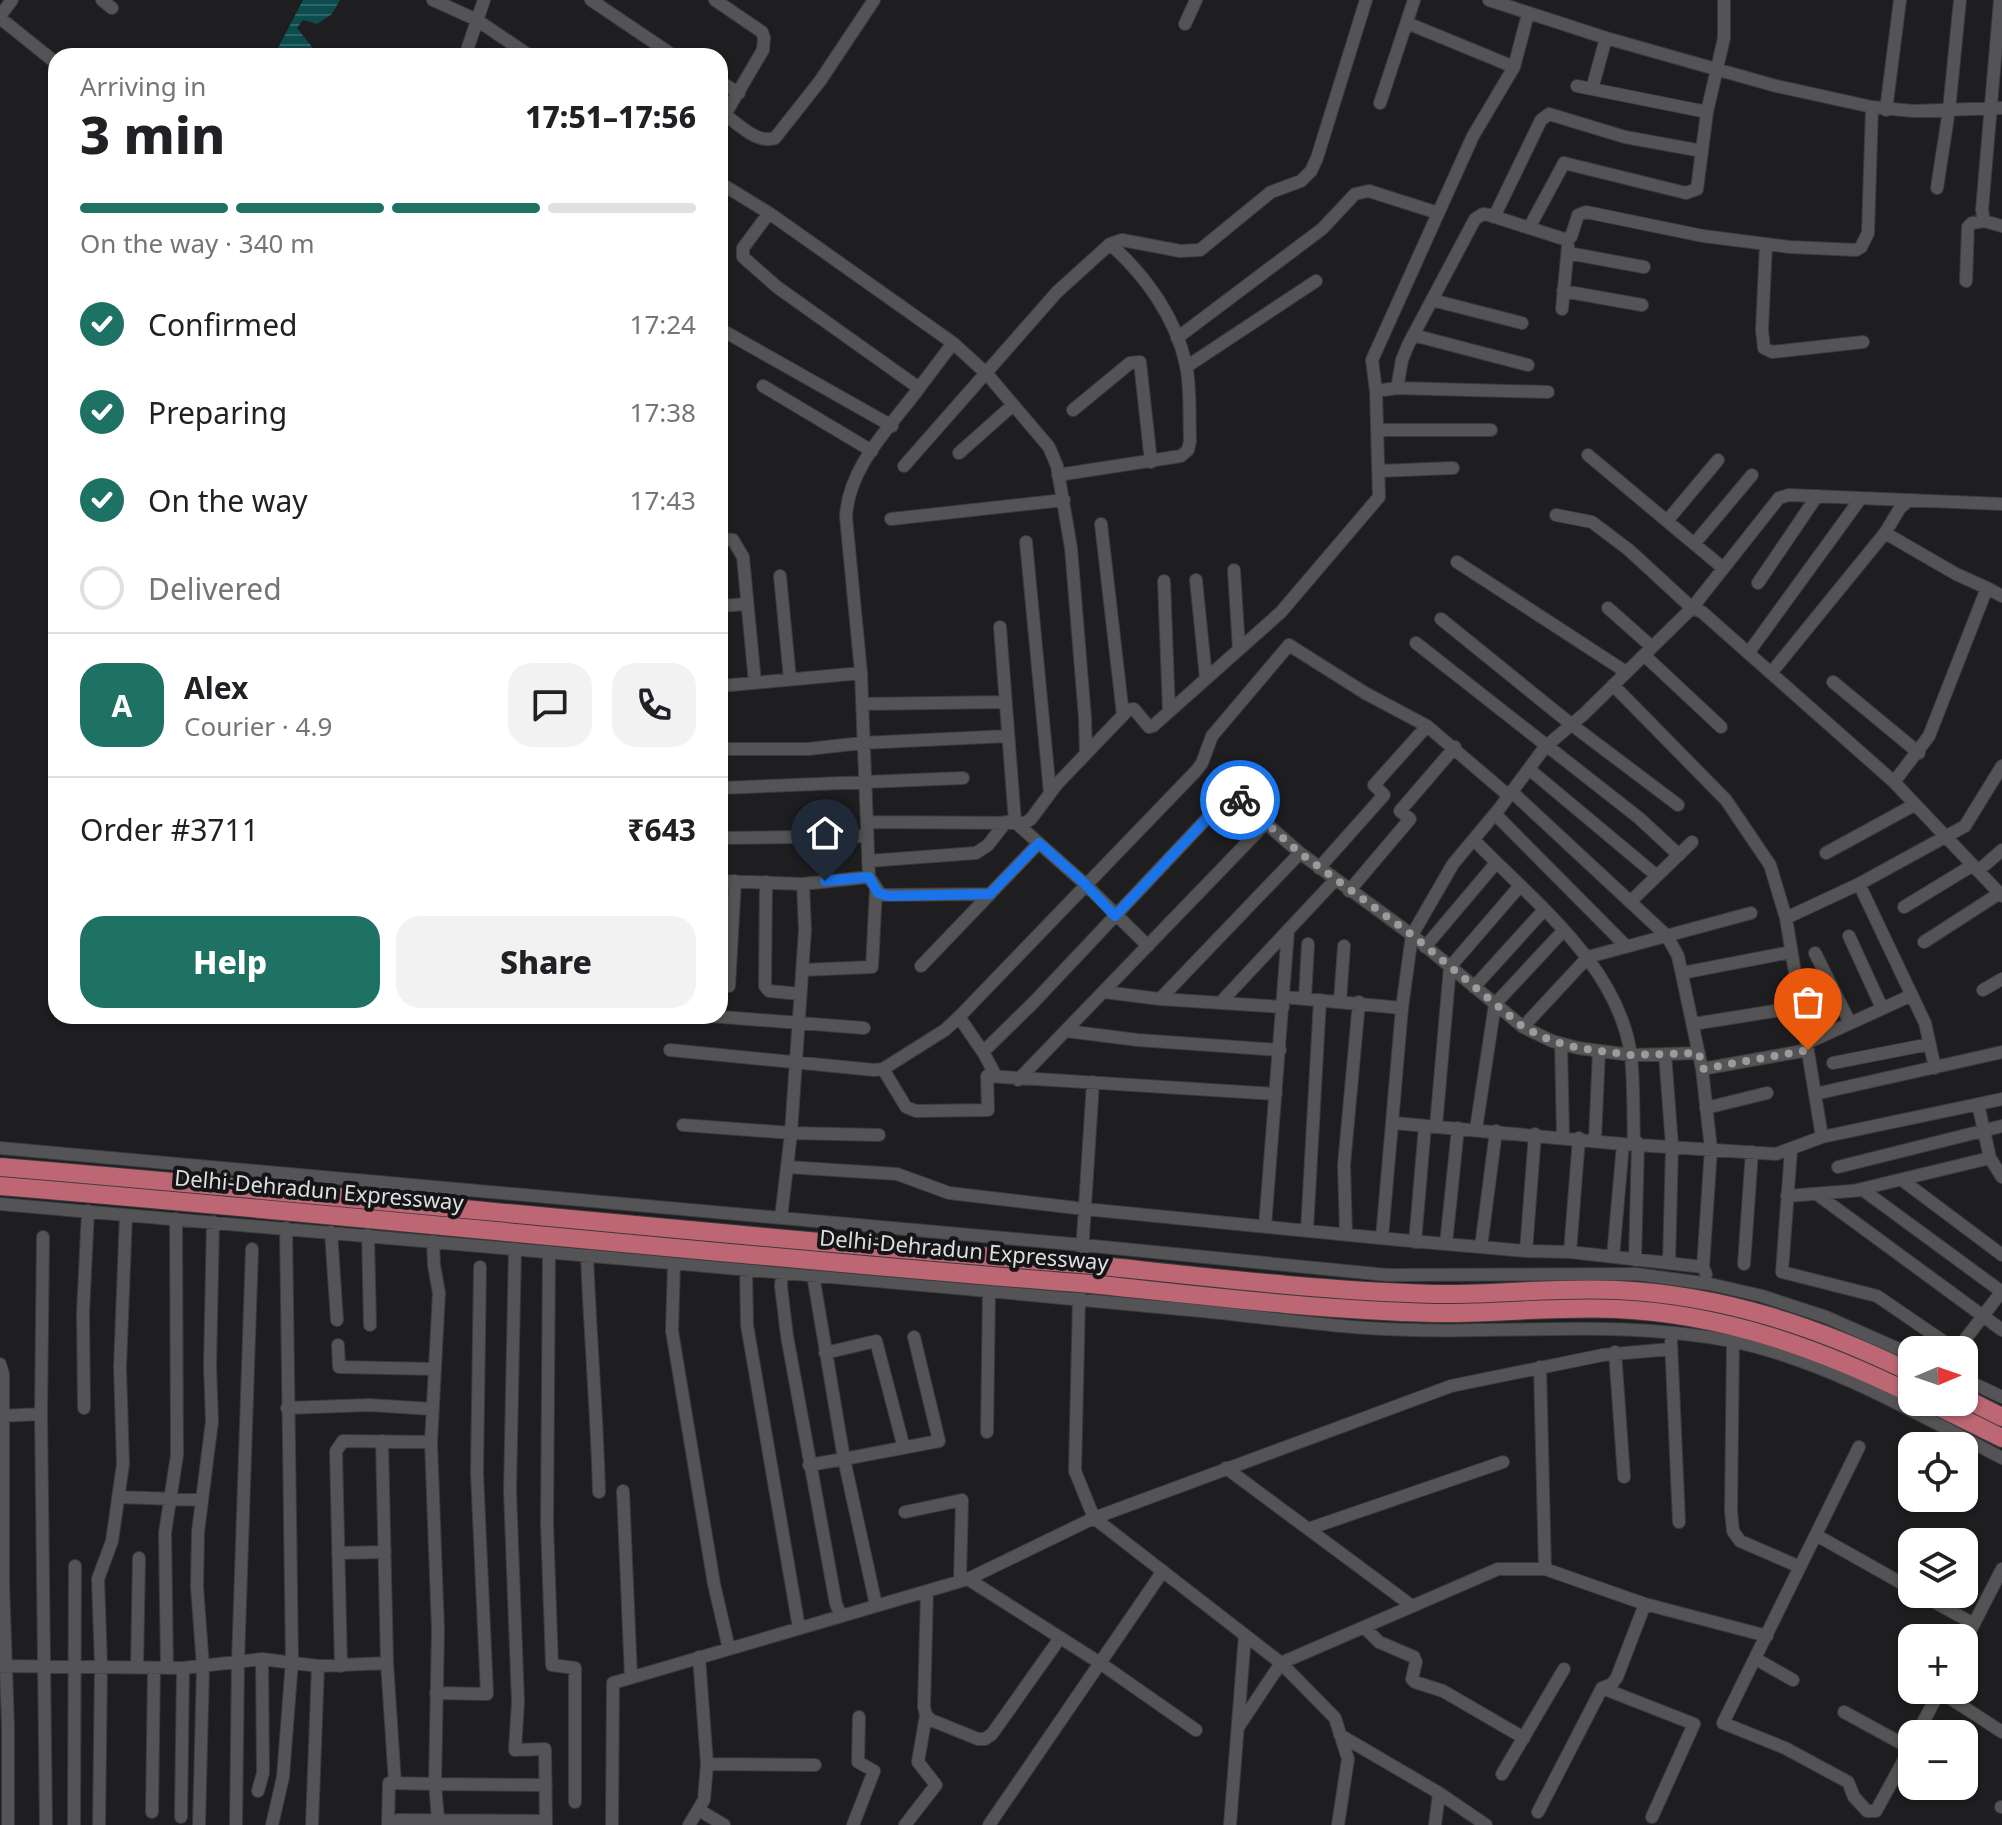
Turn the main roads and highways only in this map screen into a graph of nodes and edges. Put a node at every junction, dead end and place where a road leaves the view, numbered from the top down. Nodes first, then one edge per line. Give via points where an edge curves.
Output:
1 (0, 1167) edge
2 (0, 1186) edge
3 (1898, 1366) edge
4 (1898, 1387) edge
5 (1978, 1405) edge
6 (1957, 1416) edge
7 (2002, 1417) edge
8 (2002, 1438) edge

1 - 3 highway, Delhi-Dehradun Expressway, bridge via 1365,1291 1663,1294 1802,1325
2 - 4 highway, Delhi-Dehradun Expressway, bridge via 1363,1310 1587,1308 1676,1314 1796,1343
5 - 7 highway
6 - 8 highway

